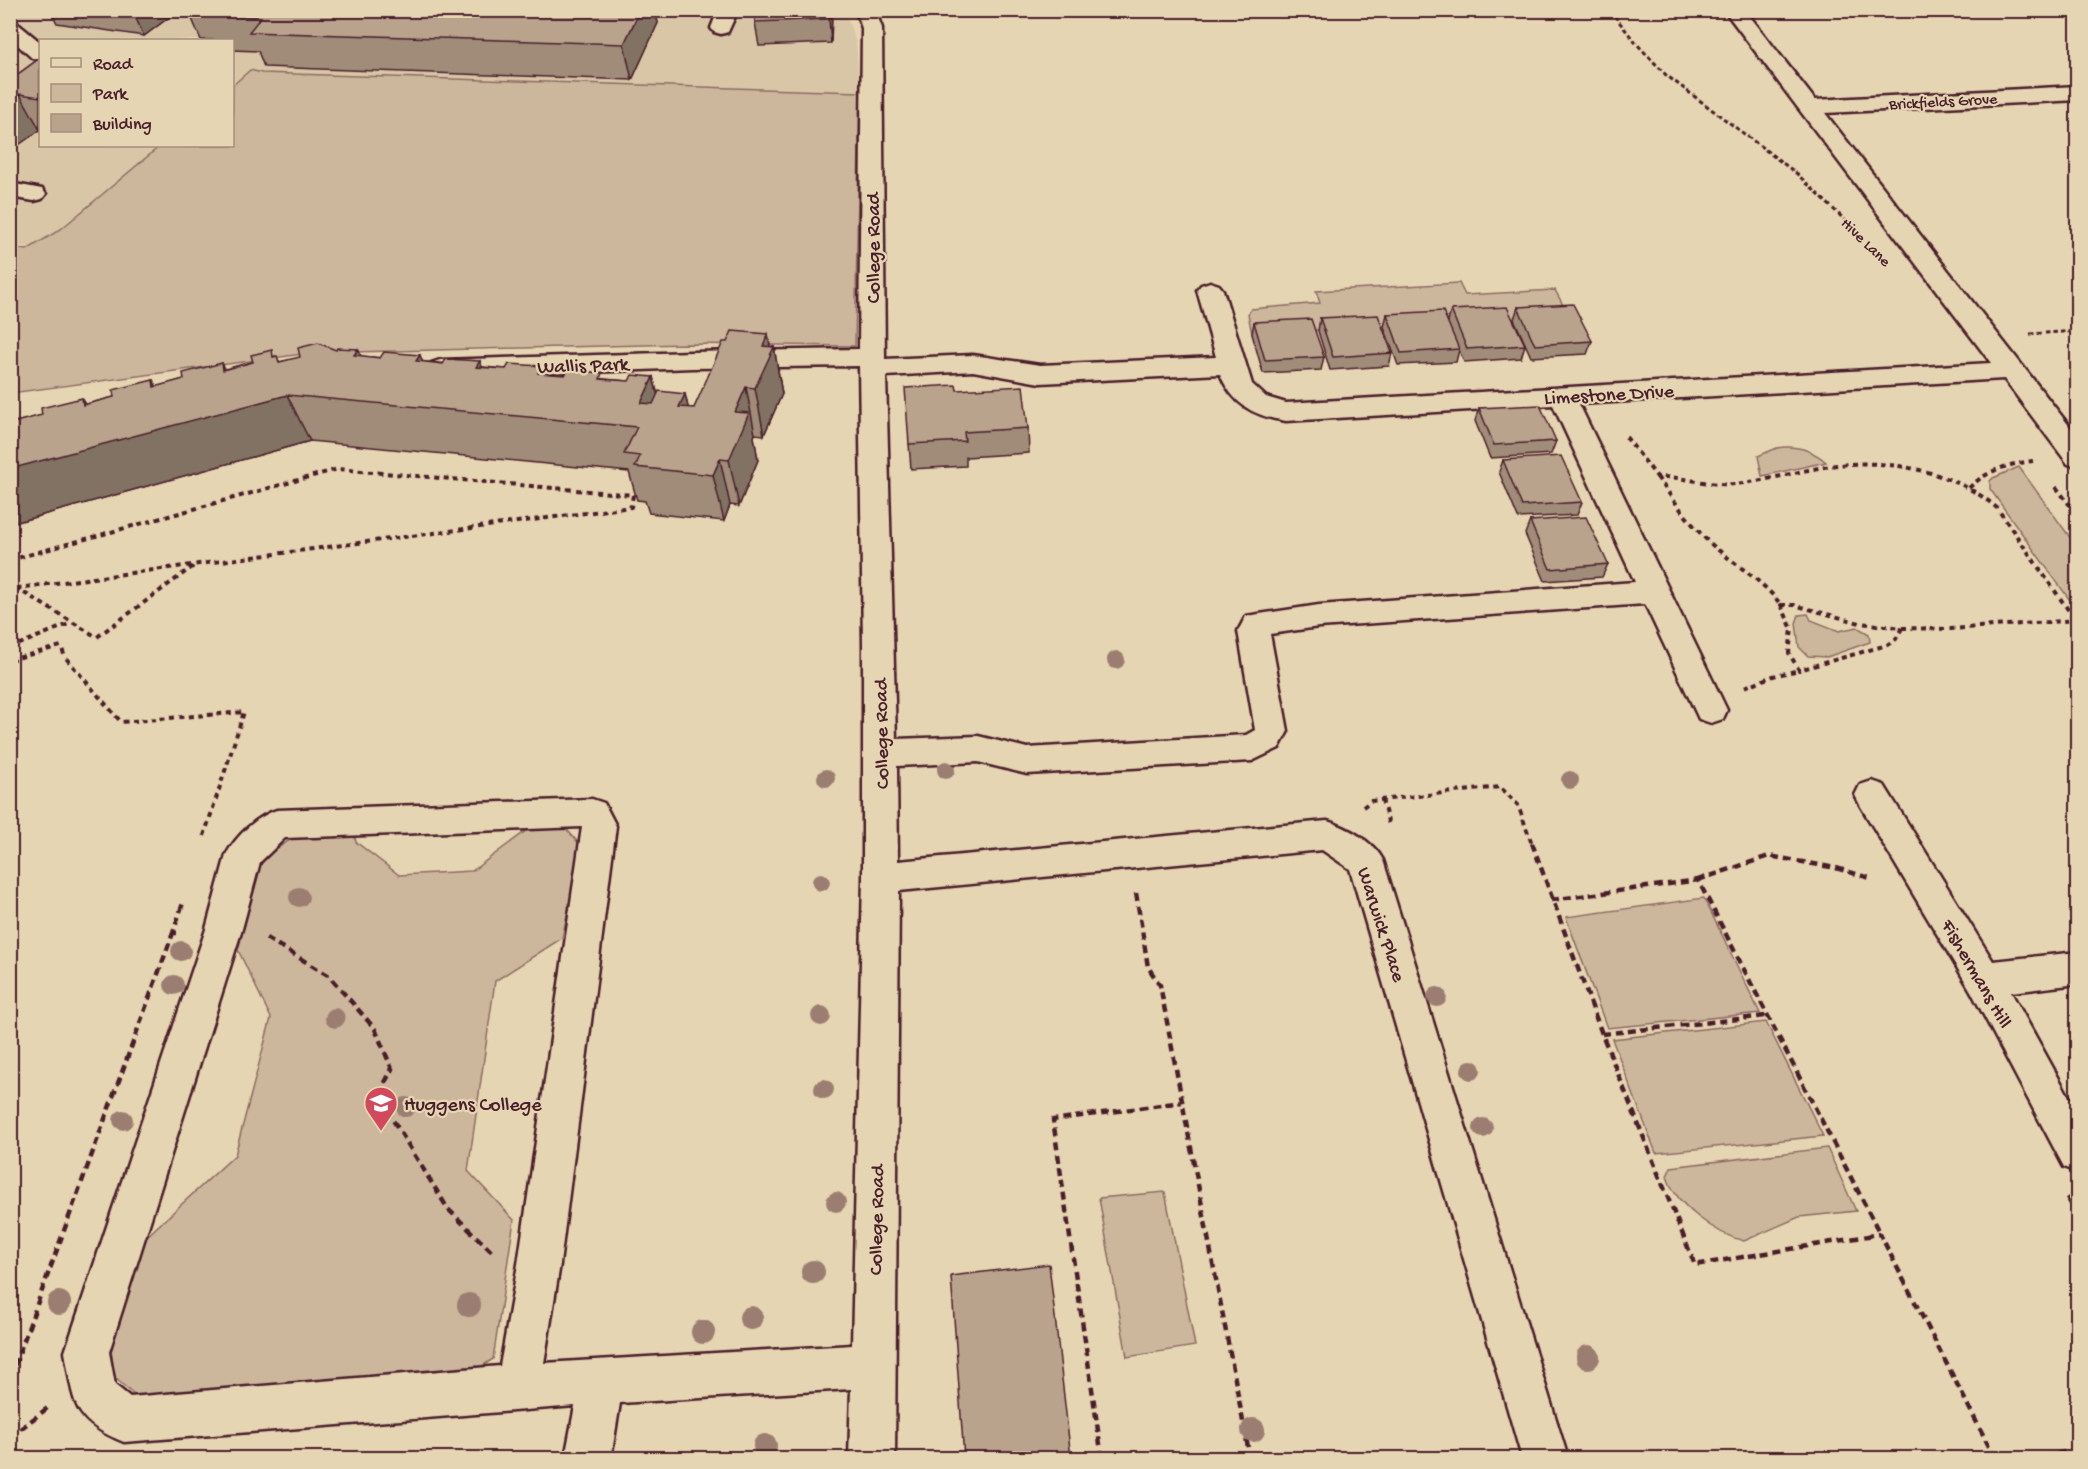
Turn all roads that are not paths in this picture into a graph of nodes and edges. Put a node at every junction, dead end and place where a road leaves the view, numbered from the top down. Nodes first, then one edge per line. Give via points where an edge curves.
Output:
1 (865, 10) edge
2 (1734, 10) edge
3 (10, 27) edge
4 (39, 52) edge
5 (2078, 93) edge
6 (1808, 107) junction
7 (10, 190) edge
8 (34, 194) dead end
9 (1210, 290) dead end
10 (872, 362) junction
11 (1231, 365) junction
12 (410, 370) edge
13 (2010, 370) junction
14 (1562, 396) junction
15 (2078, 458) edge
16 (1653, 592) junction
17 (1708, 703) road end
18 (881, 753) junction
19 (1872, 795) dead end
20 (881, 878) junction
21 (2078, 968) edge
22 (1984, 980) junction
23 (2078, 1153) edge
24 (873, 1366) junction
25 (601, 1382) junction
26 (518, 1387) junction
27 (588, 1458) edge
28 (872, 1458) edge
29 (1545, 1458) edge

1 - 10 street, College Road via 872,27
2 - 6 street, Hive Lane
3 - 4 street
5 - 6 street, Brickfields Grove
6 - 13 street, Hive Lane
7 - 8 street
9 - 11 street, Limestone Drive
10 - 11 street, Wallis Park via 974,363 1040,374
10 - 12 street, Wallis Park via 692,360
10 - 18 street, College Road
11 - 14 street, Limestone Drive via 1237,384 1248,397 1266,408 1286,412
13 - 14 street, Limestone Drive
13 - 15 street, Hive Lane
14 - 16 street
16 - 17 street
16 - 18 street via 1257,624 1254,631 1272,728 1267,739 1252,748 1027,761 978,749
18 - 20 street, College Road
19 - 22 street, Fishermans Hill
20 - 24 street, College Road
20 - 29 street, Warwick Place via 1328,835 1365,860
21 - 22 street
22 - 23 street, Fishermans Hill
24 - 25 street
24 - 28 street, College Road
25 - 26 street
25 - 27 street
26 - 26 street via 124,1420 95,1398 87,1352 224,929 244,855 277,824 592,813 598,826 539,1264

